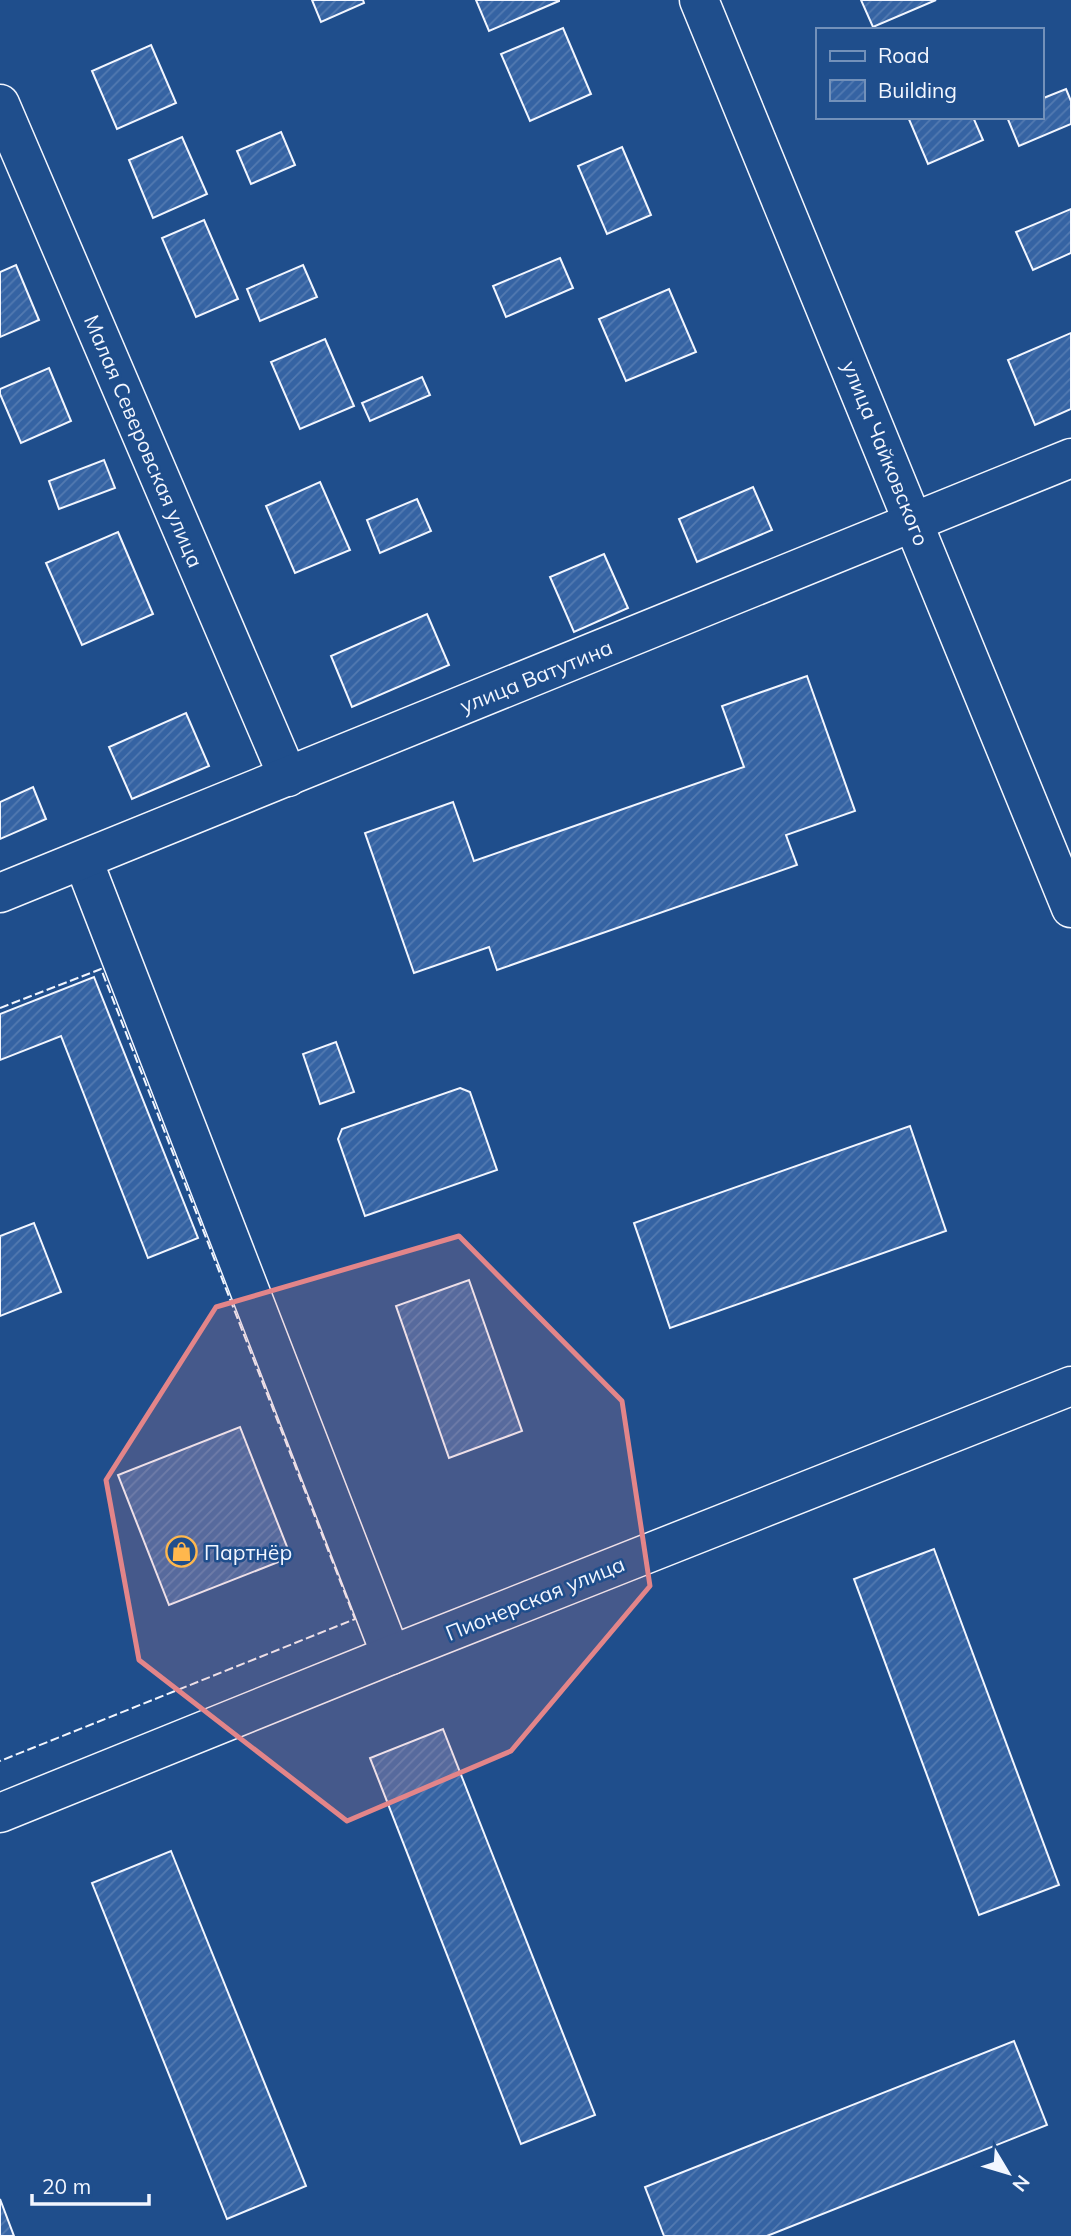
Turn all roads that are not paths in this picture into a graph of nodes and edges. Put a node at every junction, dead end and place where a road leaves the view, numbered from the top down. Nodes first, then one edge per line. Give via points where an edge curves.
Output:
1 (699, 0) edge
2 (0, 104) edge
3 (1071, 458) edge
4 (914, 522) junction
5 (288, 777) junction
6 (83, 860) junction
7 (0, 894) edge
8 (1071, 908) edge
9 (1071, 1386) edge
10 (391, 1655) junction
11 (0, 1813) edge

1 - 4 street, улица Чайковского
2 - 5 street, Малая Северовская улица
3 - 4 street, улица Ватутина
4 - 5 street, улица Ватутина
4 - 8 street, улица Чайковского
5 - 6 street, улица Ватутина
6 - 7 street, улица Ватутина
6 - 10 street
9 - 10 street, Пионерская улица
10 - 11 street, Пионерская улица

